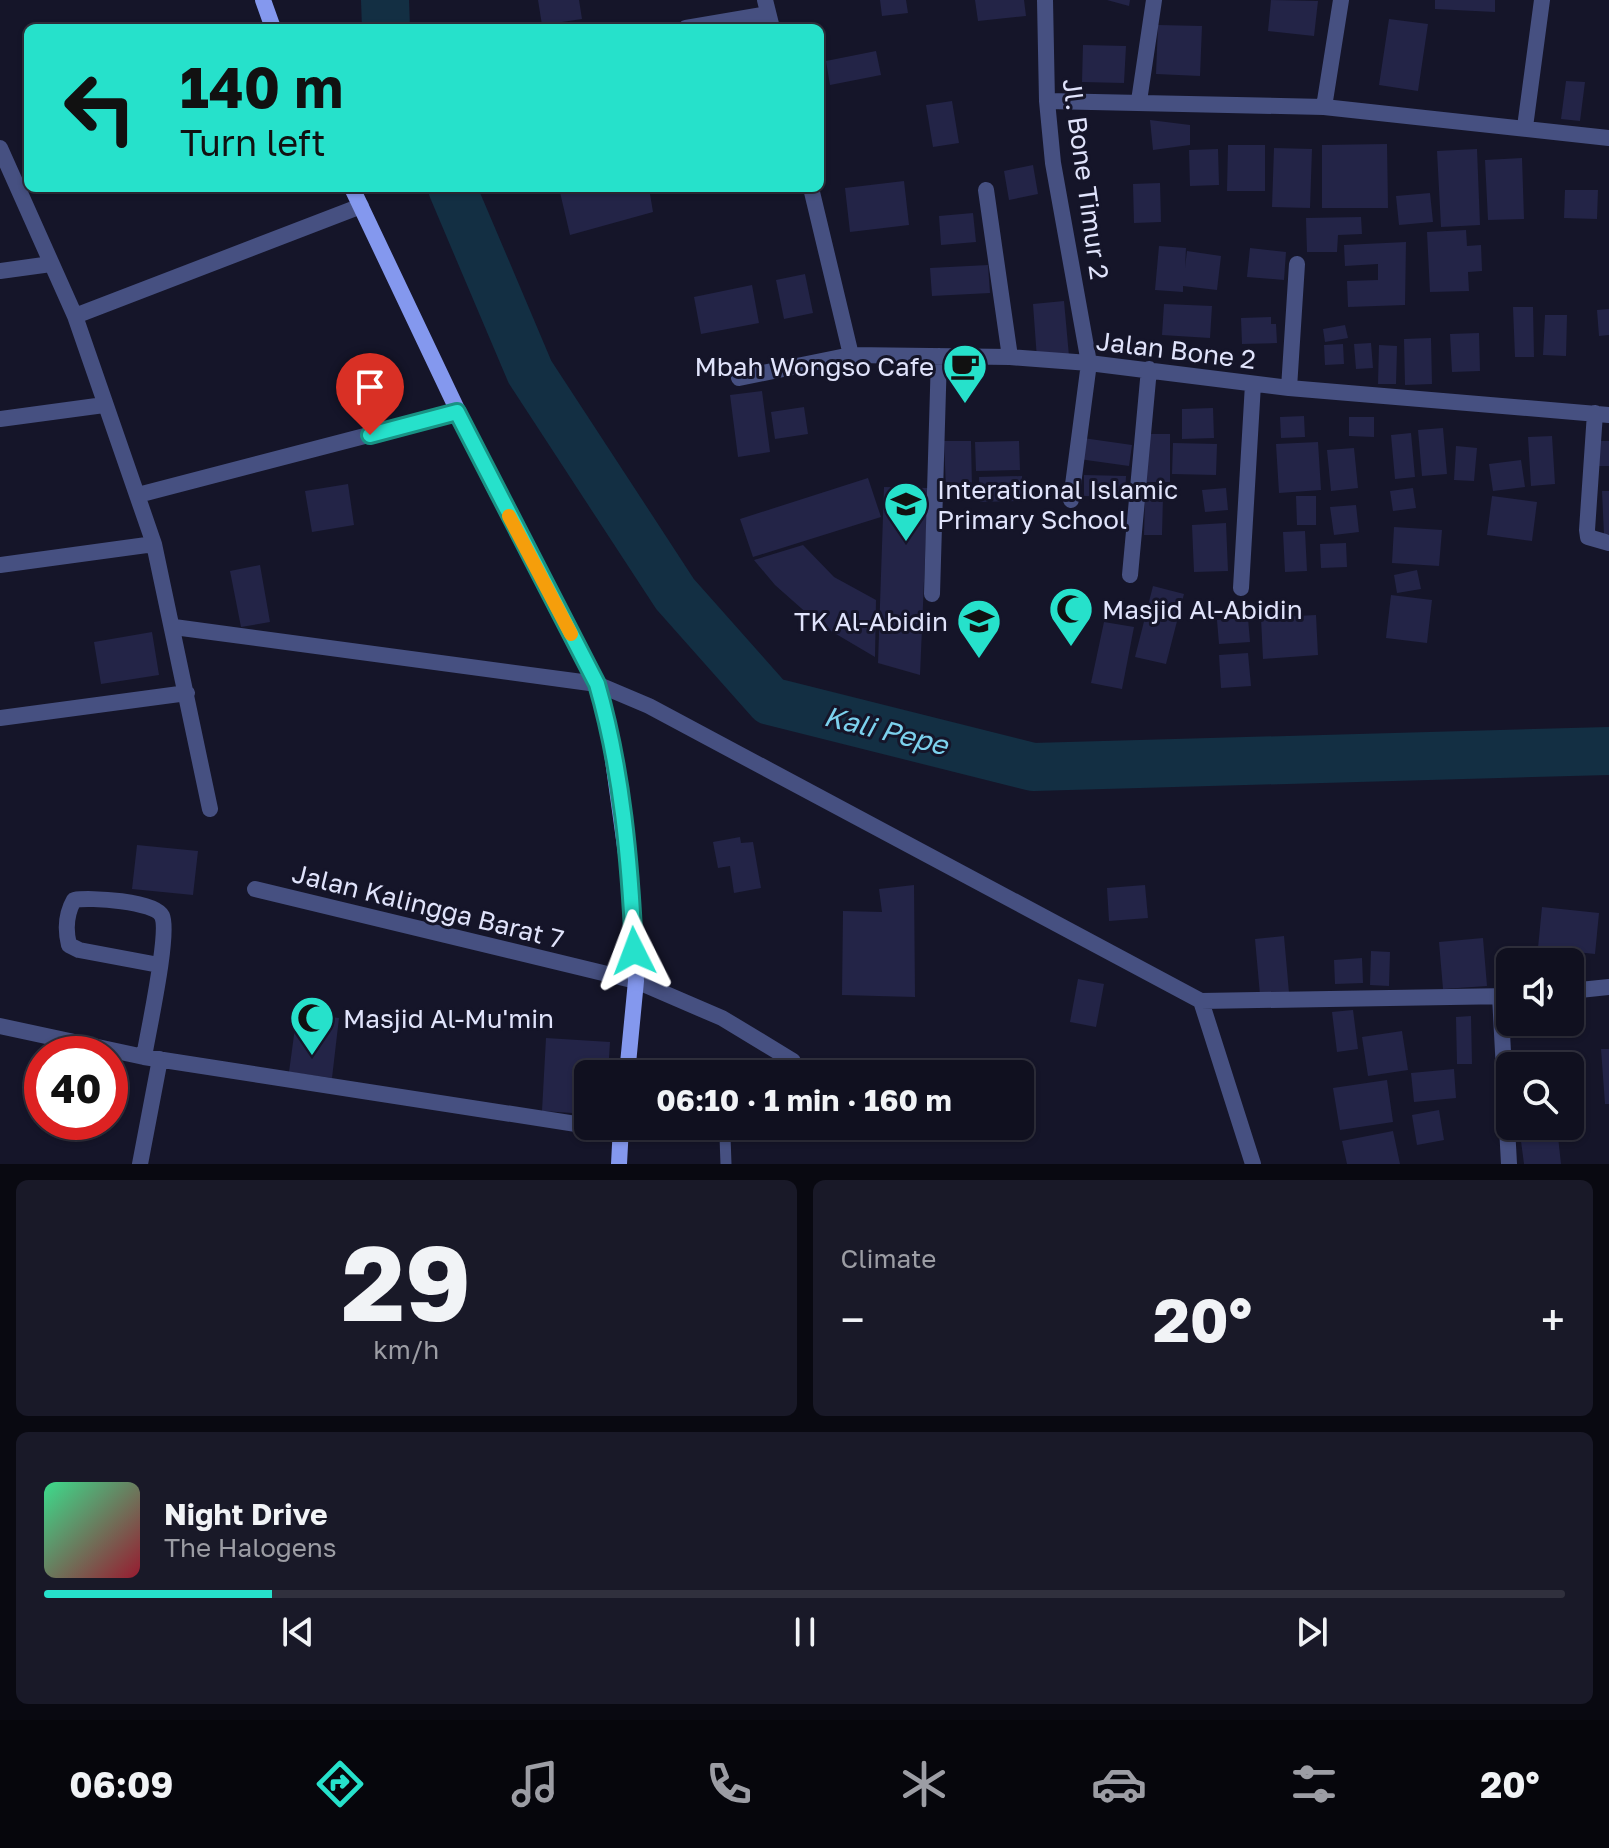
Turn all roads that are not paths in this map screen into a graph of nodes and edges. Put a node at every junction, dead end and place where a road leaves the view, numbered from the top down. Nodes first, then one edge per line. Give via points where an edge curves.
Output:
1 (263, 0) edge
2 (1045, 0) edge
3 (1154, 0) edge
4 (1341, 0) edge
5 (1542, 0) edge
6 (768, 14) edge
7 (272, 24) edge
8 (709, 24) edge
9 (1047, 101) junction
10 (1139, 101) junction
11 (1324, 107) junction
12 (1525, 127) junction
13 (1609, 138) edge
14 (0, 148) edge
15 (986, 190) dead end
16 (354, 192) edge
17 (812, 192) edge
18 (361, 206) junction
19 (51, 264) junction
20 (1297, 264) dead end
21 (0, 271) edge
22 (75, 316) junction
23 (851, 355) junction
24 (939, 356) junction
25 (1010, 357) junction
26 (1089, 363) junction
27 (1149, 369) junction
28 (739, 378) dead end
29 (1253, 384) junction
30 (1289, 388) junction
31 (104, 405) junction
32 (457, 412) junction
33 (1602, 414) edge
34 (0, 419) edge
35 (138, 495) junction
36 (1071, 500) dead end
37 (1609, 543) edge
38 (154, 544) junction
39 (0, 565) edge
40 (1130, 575) dead end
41 (1241, 588) dead end
42 (932, 594) dead end
43 (174, 627) junction
44 (597, 684) junction
45 (187, 693) junction
46 (0, 718) edge
47 (210, 809) dead end
48 (255, 889) dead end
49 (159, 965) junction
50 (636, 981) junction
51 (1609, 987) edge
52 (1584, 990) edge
53 (1496, 996) edge
54 (1201, 1001) junction
55 (0, 1026) edge
56 (1506, 1036) edge
57 (152, 1058) junction
58 (628, 1060) edge
59 (791, 1060) edge
60 (574, 1122) edge
61 (620, 1140) edge
62 (725, 1140) edge
63 (140, 1164) edge
64 (619, 1164) edge
65 (726, 1164) edge
66 (1253, 1164) edge
67 (1509, 1164) edge

1 - 7 street
2 - 9 street, Jl. Bone Timur 2
3 - 10 street
4 - 11 street
5 - 12 street
6 - 8 street
9 - 10 street
9 - 26 street, Jl. Bone Timur 2
10 - 11 street
11 - 12 street
12 - 13 street
14 - 19 street
15 - 25 street
16 - 18 street
17 - 23 street
18 - 22 street
18 - 32 street
19 - 21 street
19 - 22 street
20 - 30 street
22 - 31 street
23 - 24 street, Jalan Bone 2
23 - 28 street, Jalan Bone 2
24 - 25 street, Jalan Bone 2
24 - 42 street
25 - 26 street, Jalan Bone 2
26 - 27 street, Jalan Bone 2
26 - 36 street, Jl. Bone Timur 2
27 - 29 street, Jalan Bone 2
27 - 40 street
29 - 30 street, Jalan Bone 2
29 - 41 street
30 - 33 street, Jalan Bone 2
31 - 34 street
31 - 35 street
32 - 35 street
32 - 44 street
33 - 37 street via 1587,530 1595,542
35 - 38 street
38 - 39 street
38 - 43 street
43 - 44 street
43 - 45 street
44 - 50 street via 622,810
44 - 54 street via 649,706
45 - 46 street
45 - 47 street
48 - 50 street, Jalan Kalingga Barat 7
49 - 49 street via 165,929 162,914 153,907 88,897 74,900 66,933 69,945
49 - 57 street
50 - 58 street
50 - 59 street, Jalan Kalingga Barat 7 via 722,1018
51 - 52 street
53 - 54 street
54 - 66 street
55 - 57 street
56 - 67 street
57 - 60 street
57 - 63 street
61 - 64 street
62 - 65 lane

